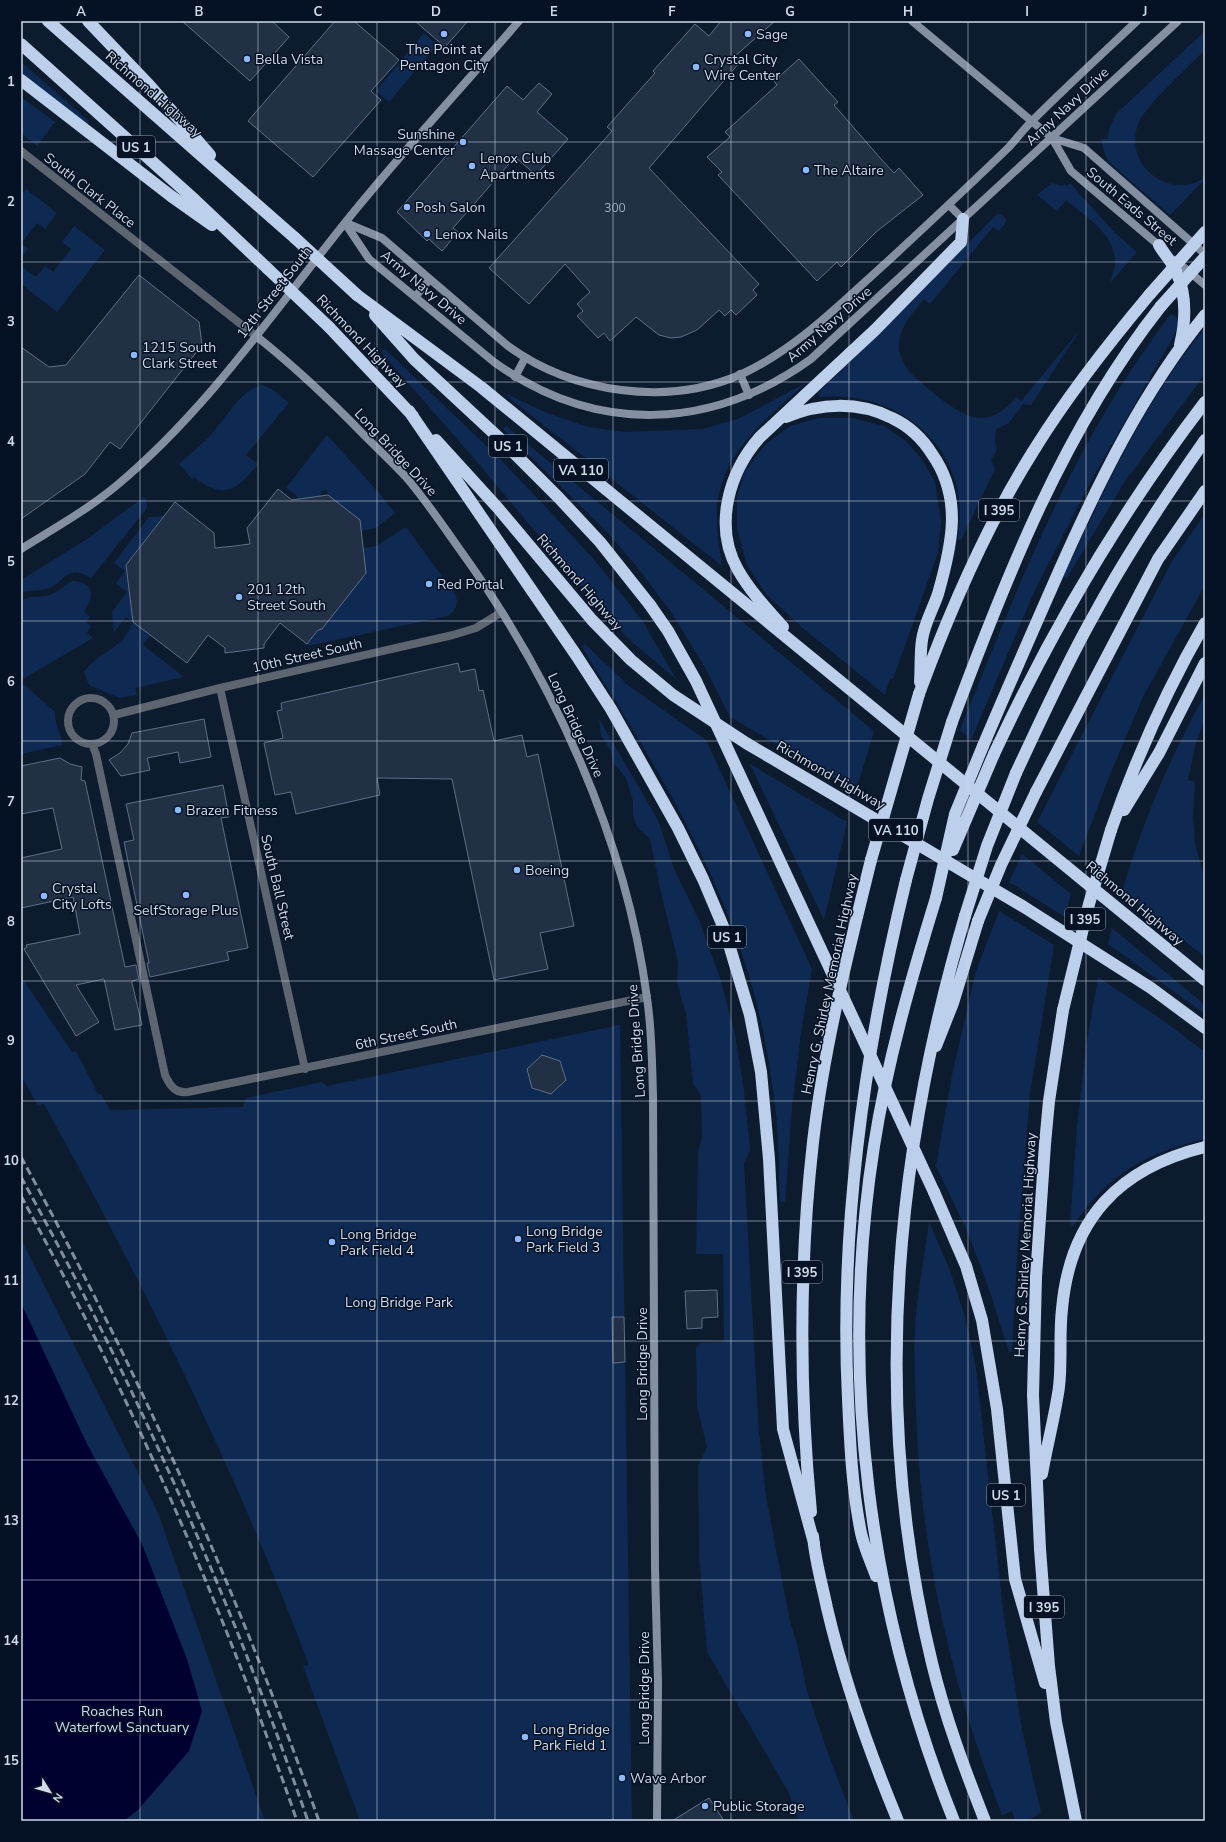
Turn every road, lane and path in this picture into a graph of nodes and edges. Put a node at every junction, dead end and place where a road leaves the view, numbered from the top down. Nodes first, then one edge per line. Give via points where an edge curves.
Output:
1 (48, 21) edge
2 (88, 21) edge
3 (519, 21) edge
4 (912, 21) edge
5 (1137, 21) edge
6 (1178, 21) edge
7 (21, 44) edge
8 (21, 80) edge
9 (1032, 121) junction
10 (1052, 138) junction
11 (21, 151) edge
12 (244, 194) junction
13 (950, 205) junction
14 (963, 218) junction
15 (345, 223) junction
16 (1205, 232) edge
17 (1159, 245) junction
18 (249, 251) junction
19 (1205, 255) edge
20 (430, 279) junction
21 (1205, 285) edge
22 (357, 295) junction
23 (415, 297) junction
24 (1205, 316) edge
25 (256, 336) junction
26 (1180, 347) junction
27 (525, 358) junction
28 (740, 374) junction
29 (515, 377) junction
30 (749, 395) junction
31 (1205, 402) edge
32 (409, 411) junction
33 (779, 420) junction
34 (1205, 440) edge
35 (1205, 491) edge
36 (21, 549) edge
37 (502, 612) junction
38 (1205, 623) edge
39 (802, 650) junction
40 (1205, 663) edge
41 (220, 688) junction
42 (920, 694) junction
43 (114, 715) junction
44 (92, 744) junction
45 (1111, 830) junction
46 (936, 898) junction
47 (1164, 946) junction
48 (1205, 974) edge
49 (1205, 980) edge
50 (647, 997) junction
51 (1205, 1028) edge
52 (305, 1068) junction
53 (923, 1081) junction
54 (1205, 1147) edge
55 (1038, 1491) junction
56 (814, 1544) junction
57 (889, 1614) junction
58 (1056, 1722) junction
59 (657, 1821) edge
60 (898, 1821) edge
61 (954, 1821) edge
62 (985, 1821) edge
63 (1076, 1821) edge

1 - 12 highway, Richmond Highway / US 1
2 - 12 highway via 165,103
3 - 15 street, 12th Street South
4 - 9 street, South Eads Street
5 - 9 street, Army Navy Drive
6 - 10 street, Army Navy Drive
7 - 18 highway, Richmond Highway / US 1
8 - 18 highway via 171,196
9 - 10 street, South Eads Street
9 - 13 street, Army Navy Drive
10 - 14 street, Army Navy Drive
10 - 17 street, South Eads Street via 1071,171
10 - 19 street, South Eads Street via 1084,148
11 - 25 street, South Clark Place
12 - 22 highway, Richmond Highway / US 1, bridge
13 - 14 street
13 - 28 street, Army Navy Drive via 830,314 793,344 769,360
14 - 30 street, Army Navy Drive via 811,359 788,376
14 - 33 highway via 960,242 875,330
15 - 20 street, Army Navy Drive via 382,238
15 - 23 street, Army Navy Drive via 369,259
15 - 25 street, 12th Street South
16 - 42 highway, Henry G. Shirley Memorial Highway / I 395, bridge via 1110,343 1061,409 1011,489 954,605
17 - 21 street, South Eads Street
17 - 26 highway via 1176,270 1182,287 1185,313
18 - 32 highway, Richmond Highway / US 1, bridge via 329,327
19 - 57 highway, bridge via 1161,306 1114,372 1064,458 1015,562 952,722 906,880 881,990 861,1119 853,1197 846,1323 851,1446 861,1534
20 - 23 street
20 - 27 street, Army Navy Drive
22 - 39 highway, Richmond Highway / VA 110 via 481,387
22 - 58 highway, US 1, bridge via 414,359 499,438 600,542 650,605 696,680 966,1266 982,1320 992,1375 1015,1579
23 - 29 street, Army Navy Drive
24 - 26 highway
25 - 36 street, 12th Street South via 185,418 135,469 93,503
25 - 37 street, Long Bridge Drive via 326,397 404,476 423,498
26 - 46 highway, bridge via 1150,391 1106,470 1042,609 955,814
27 - 28 street, Army Navy Drive via 576,380 605,388 633,391 689,388
27 - 29 street
28 - 30 street
29 - 30 street, Army Navy Drive via 568,402 624,414 681,413 709,408
31 - 46 highway, bridge via 1139,492 1070,604 994,754 964,823
32 - 51 highway, Richmond Highway / VA 110 via 496,507 592,620 630,660 673,695 746,742 1024,907 1151,988
32 - 56 highway, US 1 via 611,709 678,828 725,931 749,1008 761,1072 769,1152 782,1429
33 - 39 highway via 752,446 737,469 726,512 728,541 737,568 745,581
33 - 42 highway via 806,410 834,406 850,406 877,412 910,429 929,449 944,473 951,499 952,528 938,594 922,639
34 - 53 highway, bridge via 1163,500 1093,615 1016,773 987,846 965,916 944,990
35 - 53 highway, bridge via 1158,559 1036,792 1001,865 978,921 953,1002
37 - 41 street, 10th Street South via 483,625 453,635
37 - 50 street, Long Bridge Drive via 544,684 592,790 633,920
38 - 45 highway, Henry G. Shirley Memorial Highway / I 395 via 1155,720
39 - 47 highway, Richmond Highway / VA 110
40 - 45 highway via 1159,753
41 - 43 street, 10th Street South
41 - 52 street, South Ball Street
42 - 56 highway, Henry G. Shirley Memorial Highway / I 395, bridge via 871,860 837,1003 813,1140 802,1268 801,1357
43 - 44 street via 112,731 107,738
43 - 44 street via 106,702 97,698 85,698 73,707 68,721 73,735 85,743
44 - 52 street, 6th Street South via 165,1075 172,1087 179,1092 188,1092
45 - 55 highway, Henry G. Shirley Memorial Highway / I 395, bridge via 1089,904 1063,1010 1049,1100 1036,1277 1033,1395
46 - 57 highway via 908,993 880,1113 869,1183 861,1274 863,1443 873,1528
47 - 48 highway
47 - 49 highway, Richmond Highway / VA 110
50 - 52 street, 6th Street South
50 - 59 street, Long Bridge Drive via 653,1096
53 - 62 highway via 898,1268 895,1359 901,1489 914,1577 932,1665 958,1750
54 - 55 highway via 1168,1158 1132,1178 1105,1201 1078,1242 1064,1288 1059,1387
55 - 58 highway, Henry G. Shirley Memorial Highway / I 395 via 1044,1606
56 - 60 highway, Henry G. Shirley Memorial Highway / I 395 via 822,1587 856,1714
57 - 61 highway via 910,1699
58 - 63 highway, Henry G. Shirley Memorial Highway / I 395

